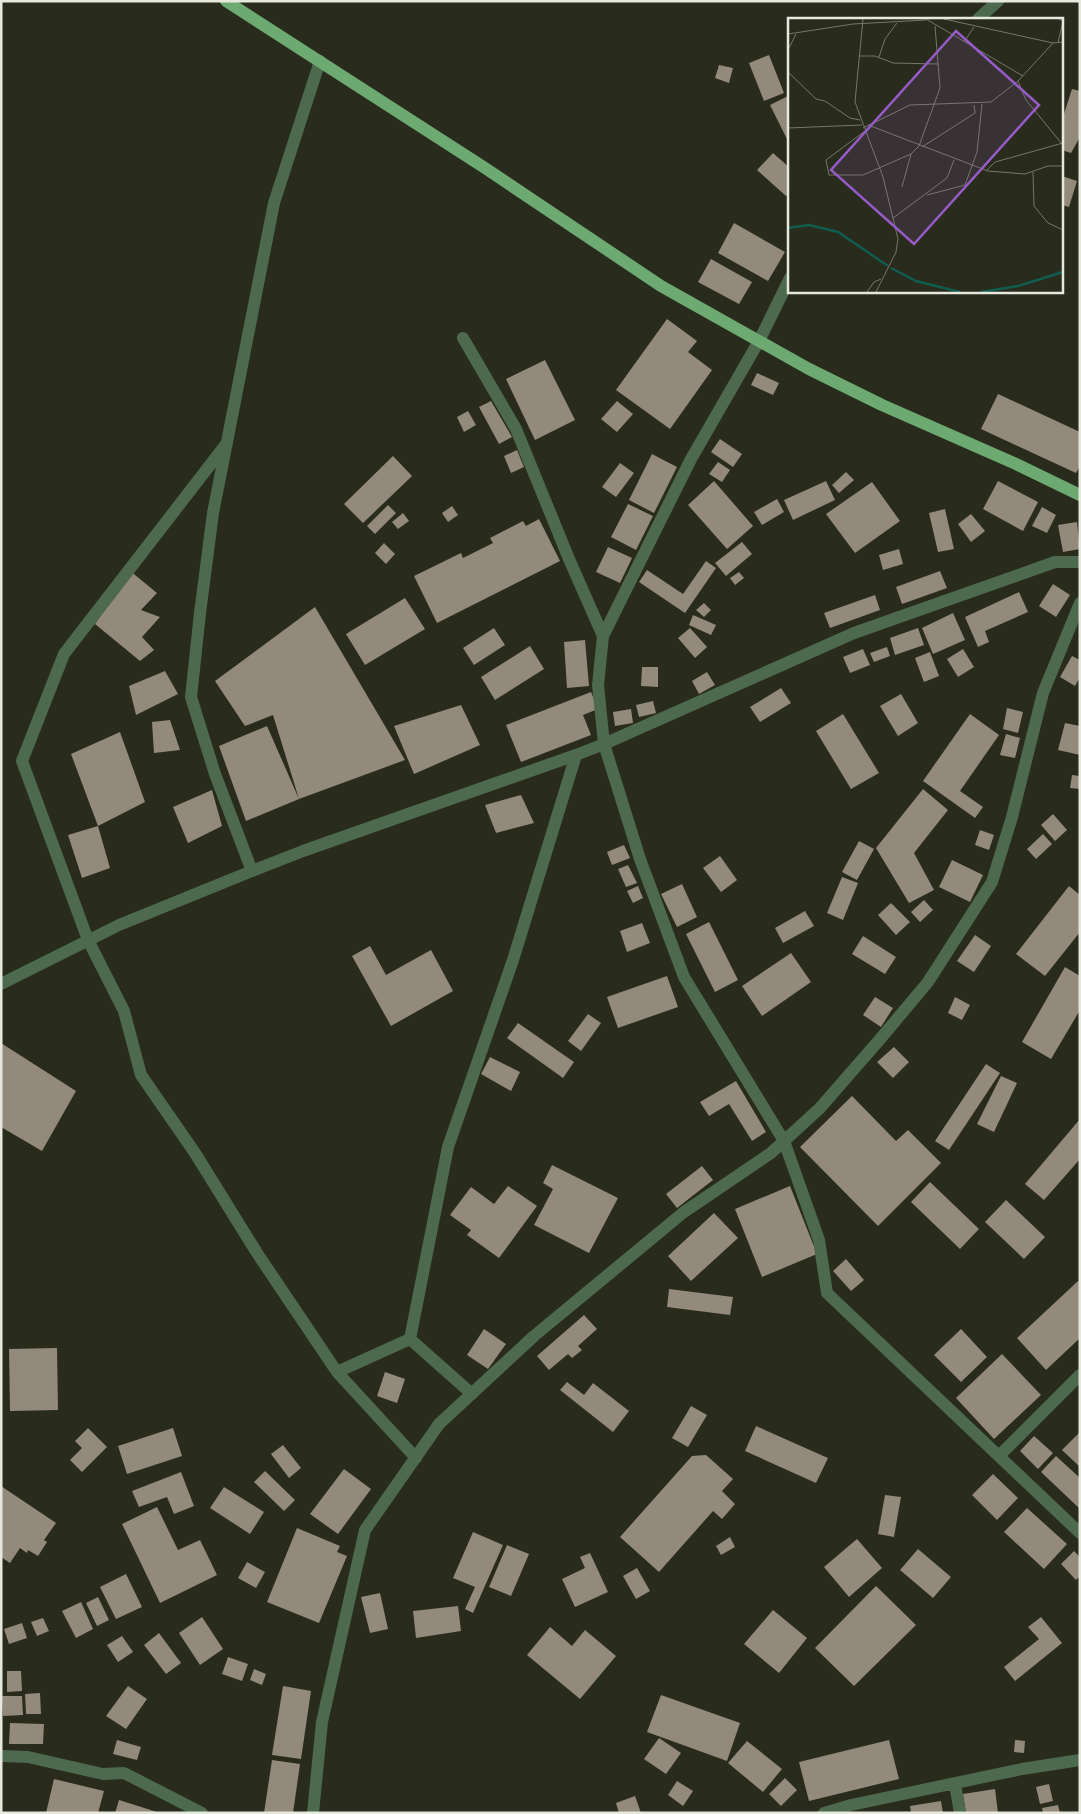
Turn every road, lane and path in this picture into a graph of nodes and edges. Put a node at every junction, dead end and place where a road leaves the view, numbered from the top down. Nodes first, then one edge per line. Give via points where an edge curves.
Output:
1 (226, 1) edge
2 (998, 1) edge
3 (979, 18) edge
4 (320, 61) junction
5 (788, 282) edge
6 (463, 338) dead end
7 (759, 340) junction
8 (227, 443) junction
9 (1080, 495) edge
10 (1080, 562) edge
11 (1080, 602) edge
12 (603, 636) junction
13 (604, 744) junction
14 (576, 755) junction
15 (252, 871) junction
16 (88, 940) junction
17 (1, 984) edge
18 (784, 1141) junction
19 (410, 1339) junction
20 (337, 1372) junction
21 (1080, 1375) edge
22 (472, 1394) junction
23 (998, 1456) junction
24 (416, 1458) junction
25 (1080, 1533) edge
26 (1, 1756) edge
27 (1080, 1760) edge
28 (955, 1784) junction
29 (202, 1813) edge
30 (313, 1813) edge
31 (824, 1813) edge
32 (960, 1813) edge

1 - 4 main road
2 - 3 street
4 - 7 main road via 661,286
4 - 8 street via 274,203
5 - 7 street
6 - 12 street via 516,429
7 - 9 main road via 882,405
7 - 12 street via 691,459
8 - 15 street via 213,513 191,696 215,774
8 - 16 street via 64,654 22,761
10 - 13 street via 1055,562 854,633
11 - 18 street via 1043,694 1012,818 992,882 928,982 820,1108
12 - 13 street via 598,685
13 - 14 street
13 - 18 street via 640,858 684,977
14 - 15 street
14 - 19 street via 513,960 448,1147
15 - 16 street
16 - 17 street
16 - 20 street via 124,1011 141,1075
18 - 22 street via 684,1212 534,1336
18 - 23 street via 819,1240 826,1293
19 - 20 street
19 - 22 street
20 - 24 street
21 - 23 street
22 - 24 street via 439,1424
23 - 25 street
24 - 30 street via 365,1530 322,1722
26 - 29 street via 28,1757 102,1774 124,1773
27 - 28 street
28 - 31 street
28 - 32 street

